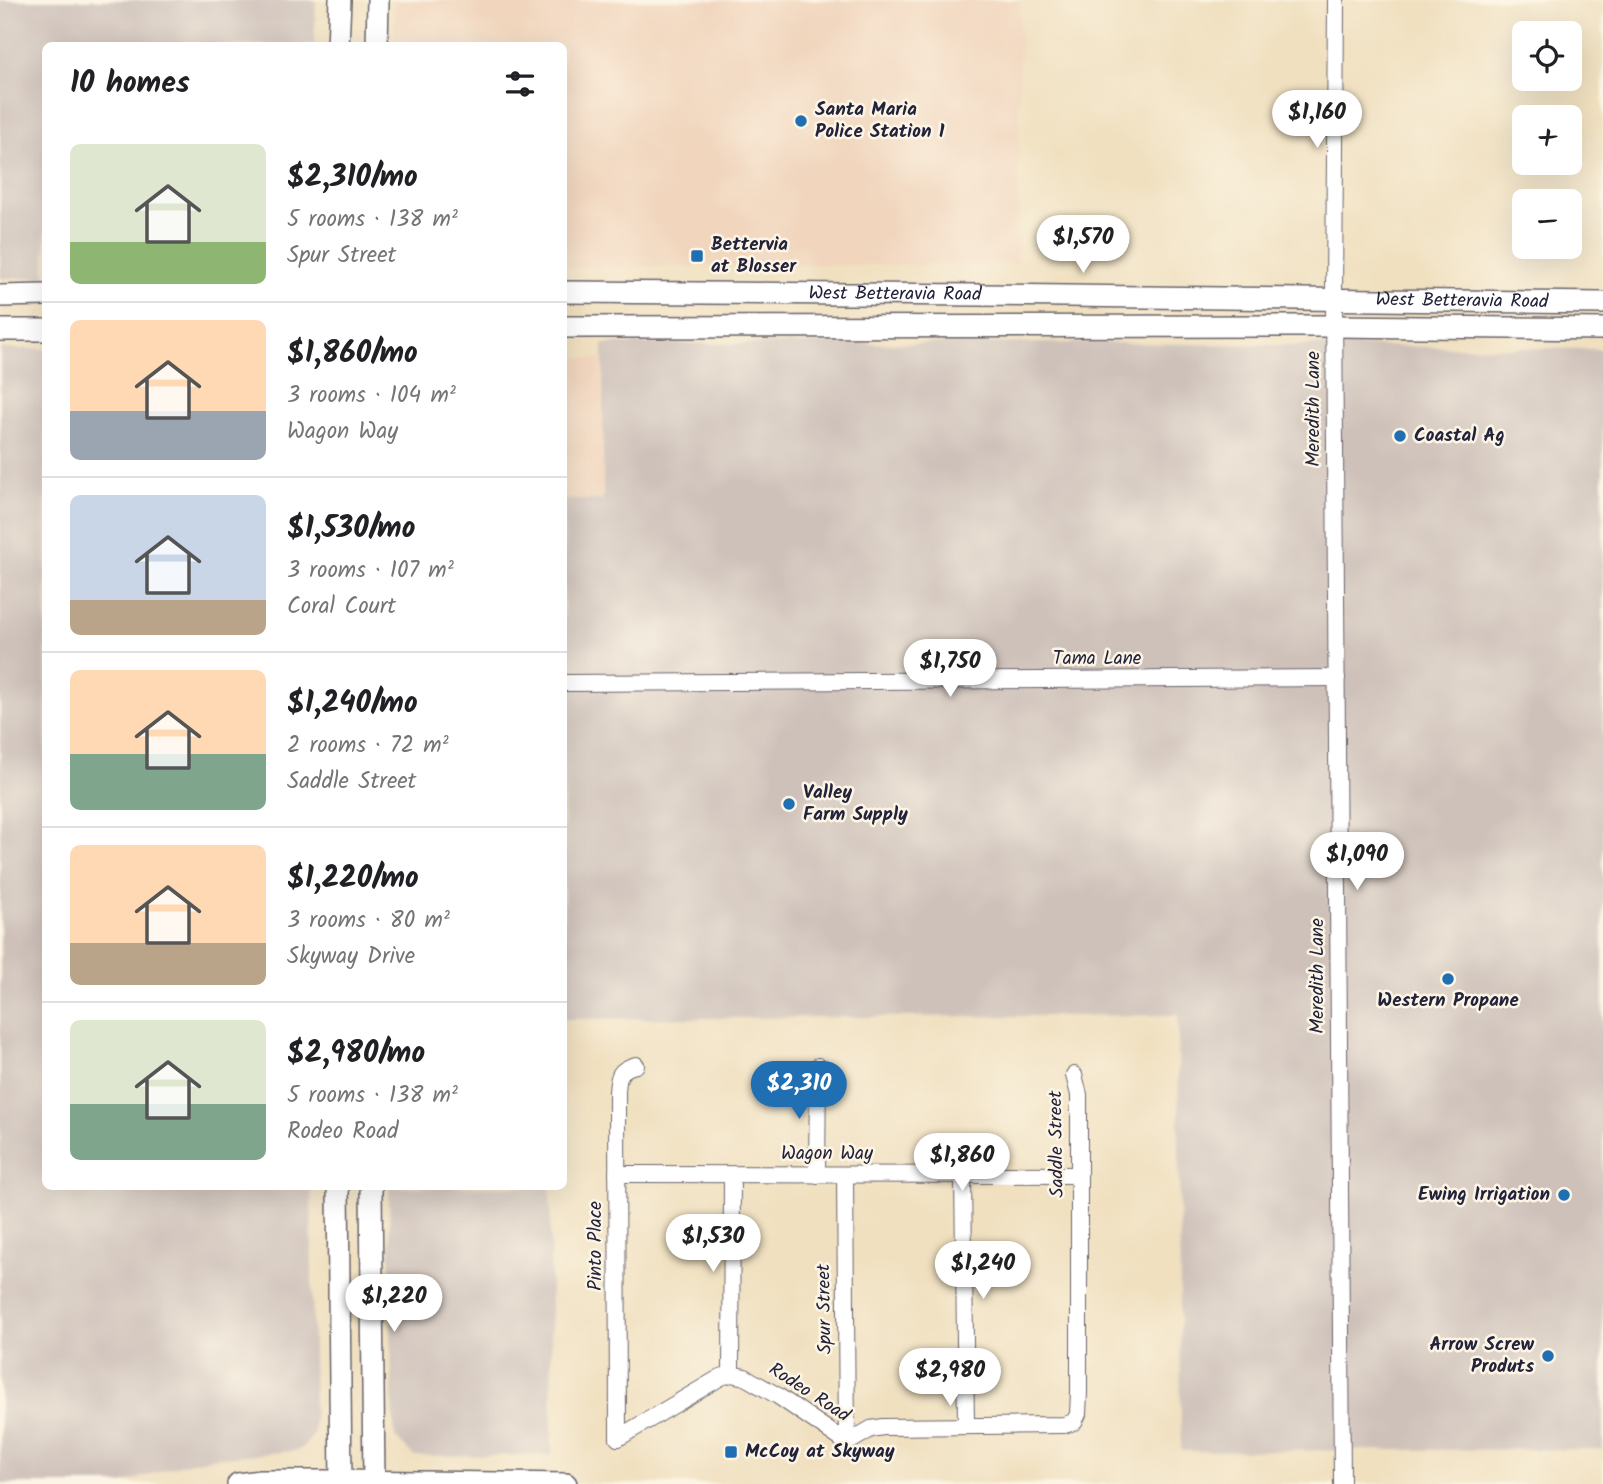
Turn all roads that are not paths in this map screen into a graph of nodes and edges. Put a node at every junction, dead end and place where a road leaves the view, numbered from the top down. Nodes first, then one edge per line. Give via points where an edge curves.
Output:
1 (340, 0) edge
2 (378, 0) edge
3 (1336, 0) edge
4 (338, 42) edge
5 (377, 42) edge
6 (567, 292) edge
7 (42, 295) edge
8 (0, 296) edge
9 (1334, 299) junction
10 (1603, 303) edge
11 (1335, 326) junction
12 (567, 327) edge
13 (1603, 329) edge
14 (0, 330) edge
15 (42, 330) edge
16 (1337, 678) junction
17 (567, 683) edge
18 (636, 1065) dead end
19 (818, 1066) dead end
20 (1074, 1075) dead end
21 (617, 1174) junction
22 (732, 1174) junction
23 (817, 1175) junction
24 (845, 1175) junction
25 (963, 1175) junction
26 (1079, 1175) junction
27 (338, 1190) edge
28 (372, 1190) edge
29 (731, 1374) junction
30 (1074, 1422) joint
31 (966, 1426) junction
32 (847, 1443) junction
33 (341, 1482) edge
34 (374, 1483) edge
35 (238, 1484) edge
36 (566, 1484) edge
37 (1342, 1484) edge

1 - 4 main road
2 - 5 main road
3 - 9 street, Meredith Lane
6 - 9 main road, West Betteravia Road
7 - 8 main road
9 - 10 main road, West Betteravia Road
9 - 11 street, Meredith Lane
11 - 12 main road, West Betteravia Road
11 - 13 main road, West Betteravia Road
11 - 16 street, Meredith Lane
14 - 15 main road
16 - 17 street, Tama Lane
16 - 37 street, Meredith Lane
18 - 21 street, Pinto Place via 620,1072 618,1080
19 - 23 street
20 - 26 street, Saddle Street via 1079,1095
21 - 22 street, Wagon Way
21 - 29 street, Pinto Place via 618,1438
22 - 23 street, Wagon Way
22 - 29 street
23 - 24 street, Wagon Way
24 - 25 street, Wagon Way
24 - 32 street, Spur Street
25 - 26 street, Wagon Way
25 - 31 street
26 - 30 street, Saddle Street via 1079,1392
27 - 33 main road
28 - 34 main road
29 - 32 street, Rodeo Road via 778,1396
30 - 31 street, Rodeo Road
31 - 32 street, Rodeo Road via 883,1427
33 - 34 main road
33 - 35 main road
34 - 36 main road

